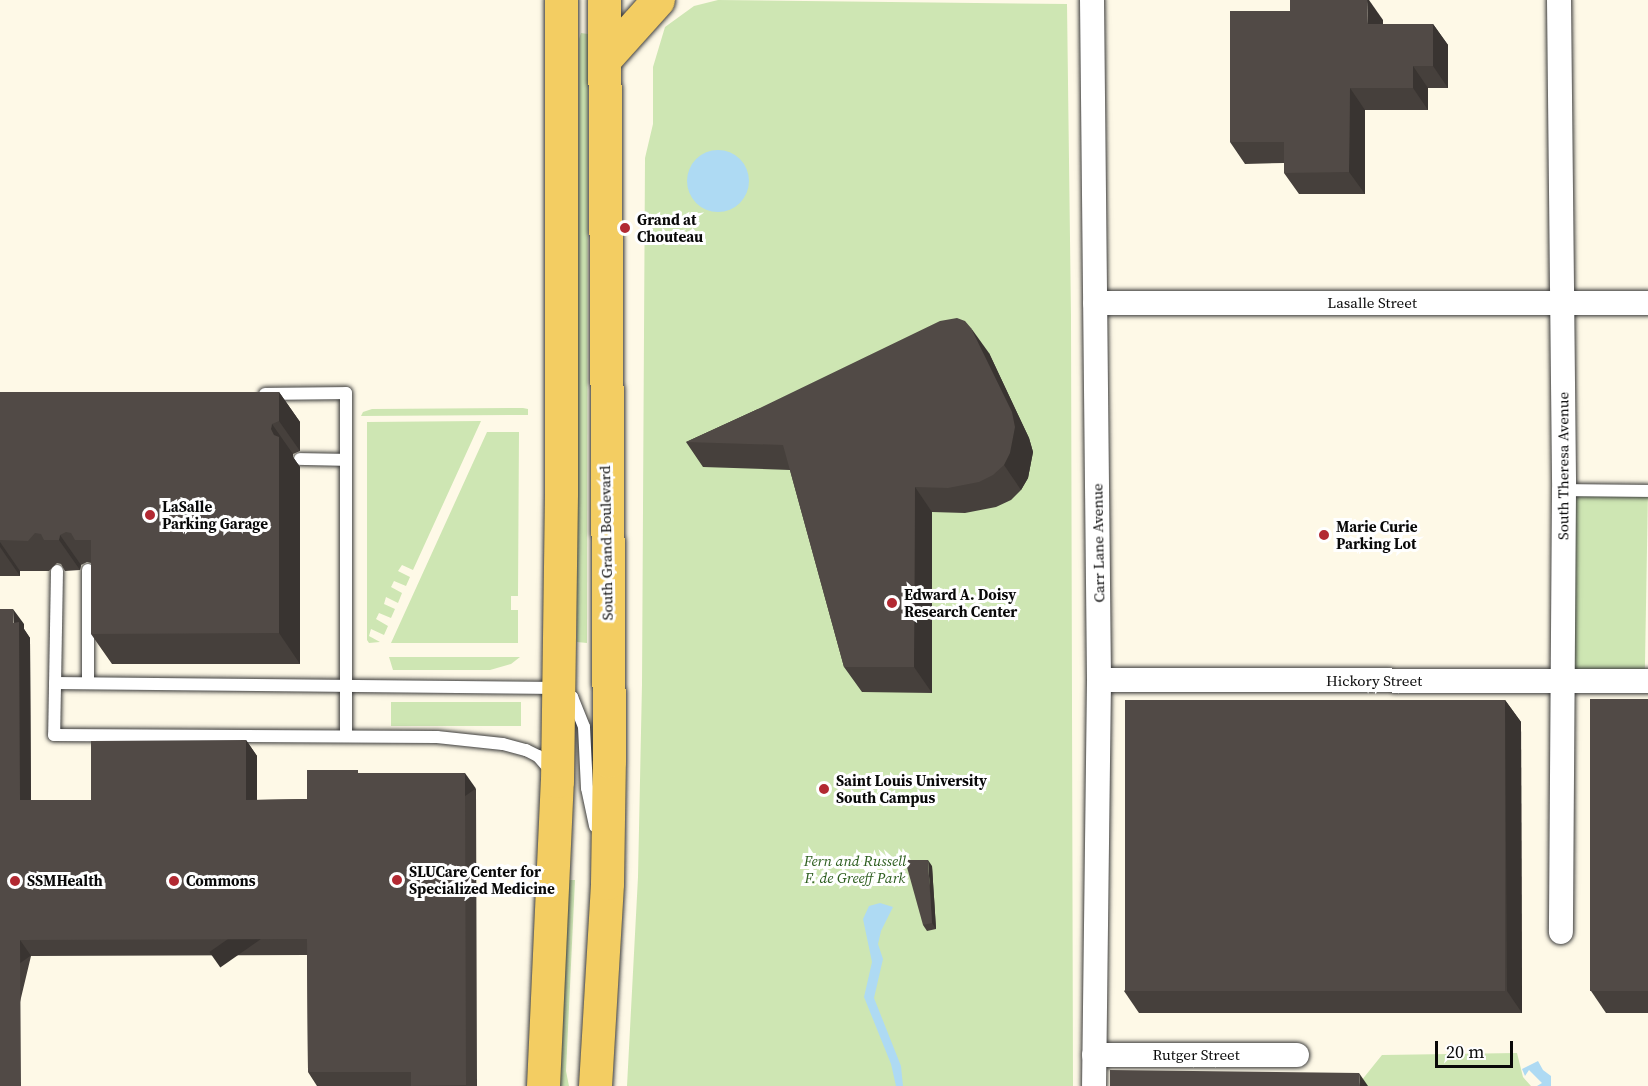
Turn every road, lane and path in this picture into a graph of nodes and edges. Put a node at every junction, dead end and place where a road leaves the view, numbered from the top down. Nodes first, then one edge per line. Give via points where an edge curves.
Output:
1 (561, 0) edge
2 (604, 0) edge
3 (658, 0) edge
4 (1092, 0) edge
5 (1559, 0) edge
6 (605, 59) junction
7 (1095, 303) junction
8 (1563, 303) junction
9 (1648, 303) edge
10 (251, 394) edge
11 (300, 459) dead end
12 (346, 460) junction
13 (1564, 490) junction
14 (1648, 490) edge
15 (88, 570) edge
16 (57, 571) edge
17 (1099, 680) junction
18 (1561, 681) junction
19 (1648, 681) edge
20 (55, 683) junction
21 (88, 683) junction
22 (347, 686) junction
23 (558, 688) junction
24 (346, 734) junction
25 (557, 781) junction
26 (607, 856) junction
27 (1561, 932) dead end
28 (1094, 1055) junction
29 (1297, 1055) dead end
30 (543, 1086) edge
31 (596, 1086) edge
32 (1094, 1086) edge

1 - 23 main road
2 - 6 main road, South Grand Boulevard
3 - 6 main road
4 - 7 street, Carr Lane Avenue
5 - 8 street, South Theresa Avenue
6 - 26 main road, South Grand Boulevard
7 - 8 street, Lasalle Street
7 - 17 street, Carr Lane Avenue
8 - 9 street, Lasalle Street
8 - 13 street, South Theresa Avenue
10 - 12 lane via 346,393
11 - 12 lane
12 - 22 lane
13 - 14 lane
13 - 18 street, South Theresa Avenue
15 - 21 lane
16 - 20 lane
17 - 18 street, Hickory Street
17 - 28 street, Carr Lane Avenue
18 - 19 street, Hickory Street
18 - 27 street, South Theresa Avenue
20 - 21 lane
20 - 24 lane via 54,735
21 - 22 lane
22 - 23 lane
22 - 24 lane
23 - 25 main road
23 - 26 lane via 572,697 584,727 590,806
24 - 25 lane via 420,735 503,744 538,756
25 - 30 main road
26 - 31 main road, South Grand Boulevard
28 - 29 street, Rutger Street
28 - 32 street, Carr Lane Avenue

